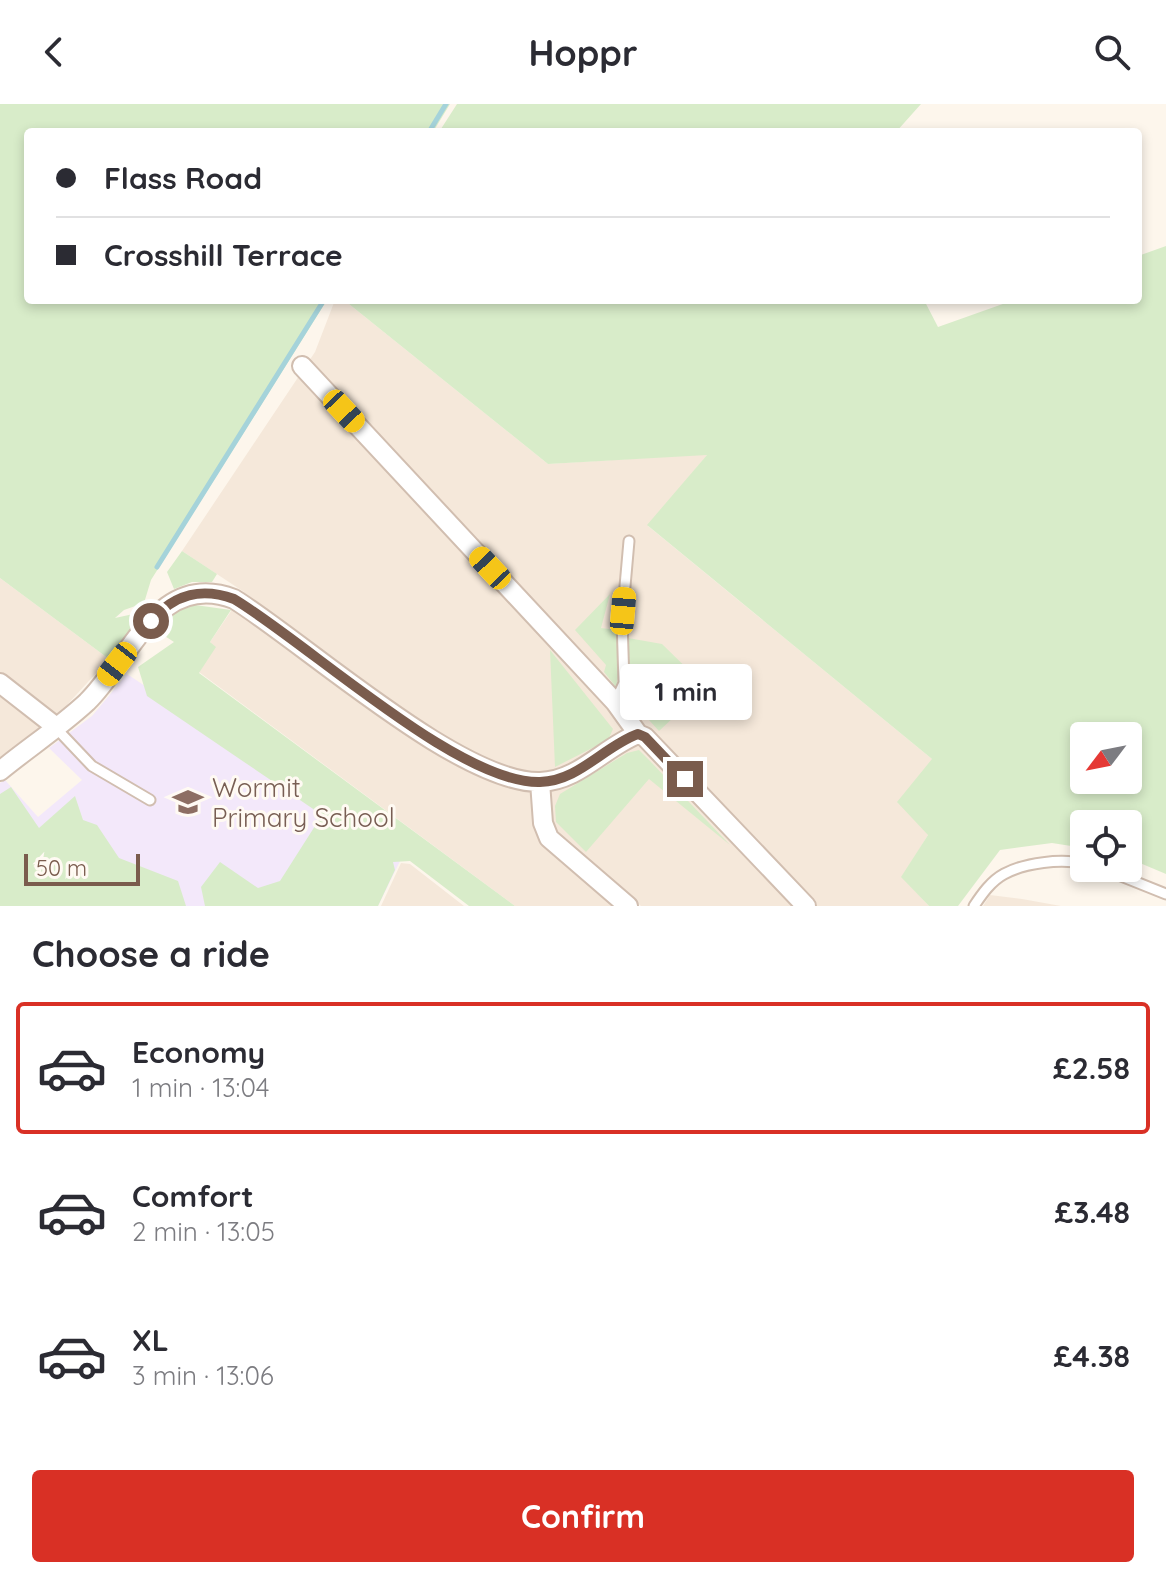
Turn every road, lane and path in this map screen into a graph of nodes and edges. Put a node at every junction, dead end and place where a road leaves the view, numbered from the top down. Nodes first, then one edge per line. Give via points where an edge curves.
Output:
1 (302, 366) dead end
2 (629, 541) dead end
3 (0, 683) edge
4 (615, 702) junction
5 (55, 726) junction
6 (638, 734) junction
7 (0, 771) edge
8 (540, 782) junction
9 (150, 800) dead end
10 (1070, 864) edge
11 (1136, 882) edge
12 (1166, 894) edge
13 (628, 906) edge
14 (806, 906) edge
15 (974, 906) edge

1 - 4 street
2 - 4 lane via 622,620 624,683
3 - 5 street
4 - 6 street
5 - 7 street
5 - 8 street via 87,702 168,604 187,594 211,593 242,604 459,758
5 - 9 lane via 92,766
6 - 8 street via 567,777
6 - 14 street
8 - 13 street via 549,838
10 - 15 lane via 1044,863 1004,874
11 - 12 lane

